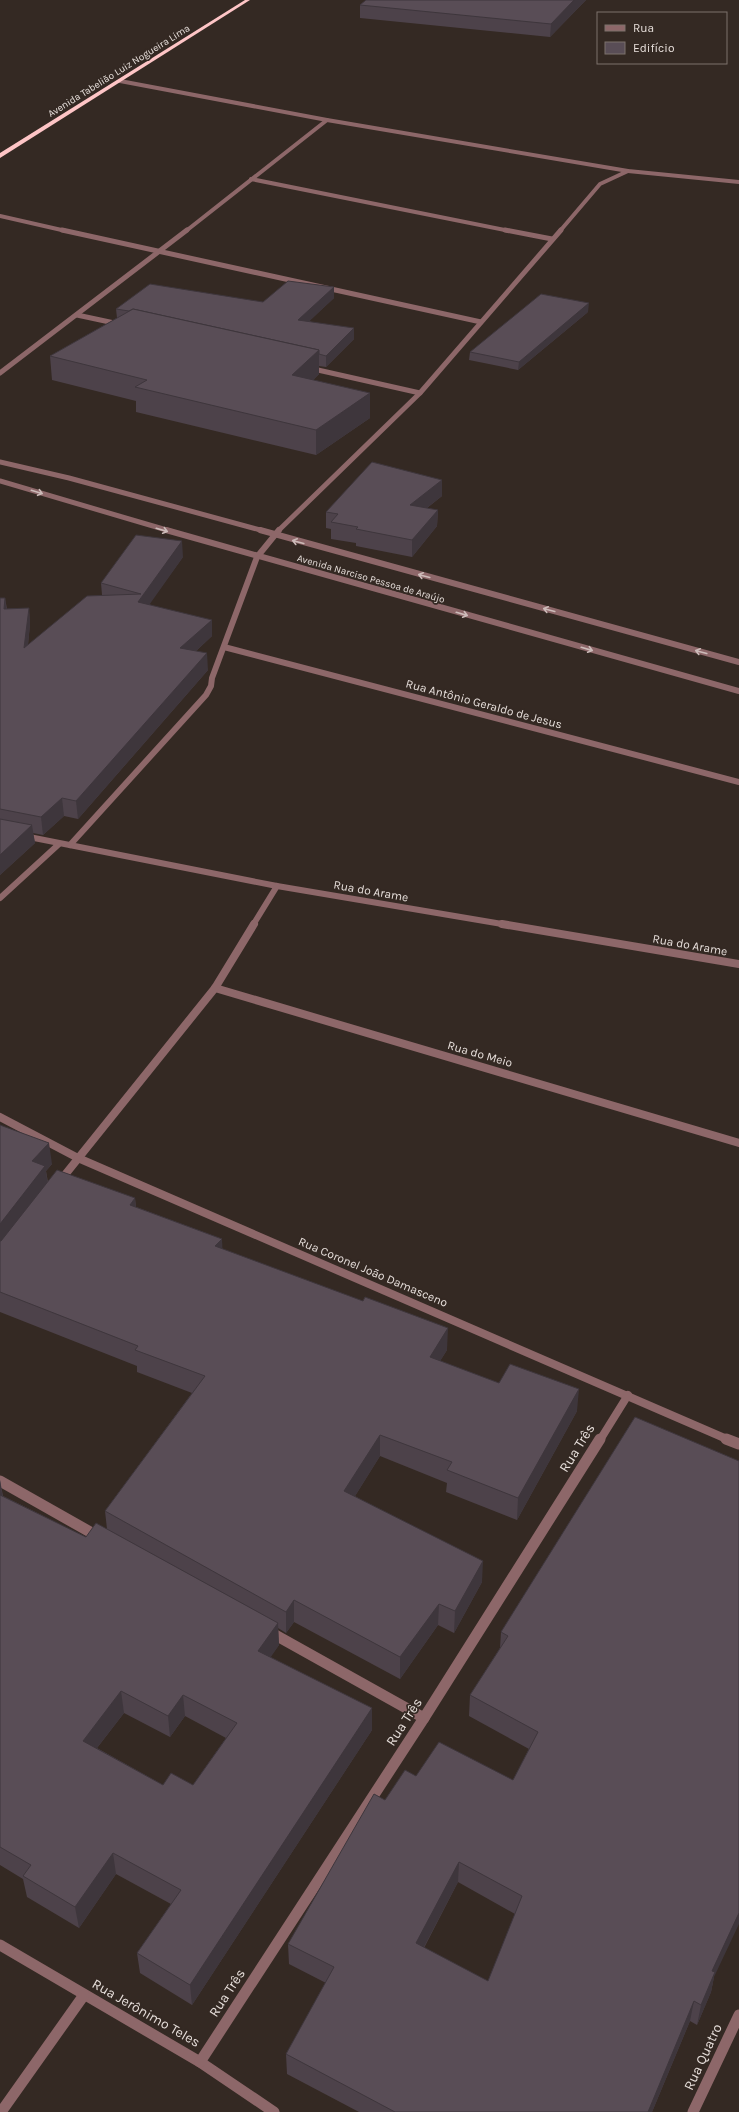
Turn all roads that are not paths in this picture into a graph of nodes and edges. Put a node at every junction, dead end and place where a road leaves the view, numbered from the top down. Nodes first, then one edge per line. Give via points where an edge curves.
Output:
1 (248, 0) edge
2 (120, 81) junction
3 (328, 120) junction
4 (0, 156) edge
5 (628, 171) junction
6 (251, 179) junction
7 (739, 182) edge
8 (0, 216) edge
9 (552, 240) junction
10 (160, 252) junction
11 (76, 315) junction
12 (481, 322) junction
13 (123, 325) edge
14 (303, 366) edge
15 (0, 373) edge
16 (420, 393) junction
17 (0, 462) edge
18 (0, 480) edge
19 (274, 535) junction
20 (257, 557) junction
21 (224, 647) junction
22 (739, 662) edge
23 (739, 691) edge
24 (739, 782) edge
25 (15, 834) edge
26 (59, 844) junction
27 (70, 845) junction
28 (277, 886) junction
29 (0, 898) edge
30 (739, 964) edge
31 (215, 988) junction
32 (0, 1117) edge
33 (739, 1143) edge
34 (78, 1158) junction
35 (54, 1190) edge
36 (628, 1395) junction
37 (739, 1444) edge
38 (0, 1481) edge
39 (111, 1543) edge
40 (257, 1625) edge
41 (424, 1718) junction
42 (0, 1945) edge
43 (84, 1995) junction
44 (739, 2014) edge
45 (200, 2062) junction
46 (1, 2112) edge
47 (274, 2112) edge
48 (693, 2112) edge

1 - 2 highway, Avenida Tabelião Luiz Nogueira Lima
2 - 3 street
2 - 4 highway, Avenida Tabelião Luiz Nogueira Lima
3 - 5 street
3 - 6 street
5 - 7 street
5 - 9 street via 600,184
6 - 9 street
6 - 10 street
8 - 10 street
9 - 12 street
10 - 11 street
10 - 12 street
11 - 13 street
11 - 15 street
12 - 16 street
14 - 16 street
16 - 19 street
17 - 19 street, Avenida Narciso Pessoa de Araújo via 69,478
18 -> 20 street, Avenida Narciso Pessoa de Araújo
19 - 20 street
22 -> 19 street, Avenida Narciso Pessoa de Araújo
20 - 21 street
20 -> 23 street, Avenida Narciso Pessoa de Araújo
21 - 24 street, Rua Antônio Geraldo de Jesus
21 - 27 street via 206,695
25 - 26 street, Rua do Arame
26 - 27 street, Rua do Arame
26 - 29 street
27 - 28 street, Rua do Arame
28 - 30 street, Rua do Arame
28 - 31 street
31 - 33 street, Rua do Meio
31 - 34 street
32 - 34 street, Rua Coronel João Damasceno
34 - 35 street
34 - 36 street, Rua Coronel João Damasceno
36 - 37 street, Rua Coronel João Damasceno
36 - 41 street, Rua Três
38 - 39 street
40 - 41 street
41 - 45 street, Rua Três
42 - 43 street, Rua Jerônimo Teles
43 - 45 street, Rua Jerônimo Teles
43 - 46 street
44 - 48 street, Rua Quatro
45 - 47 street, Rua Jerônimo Teles

